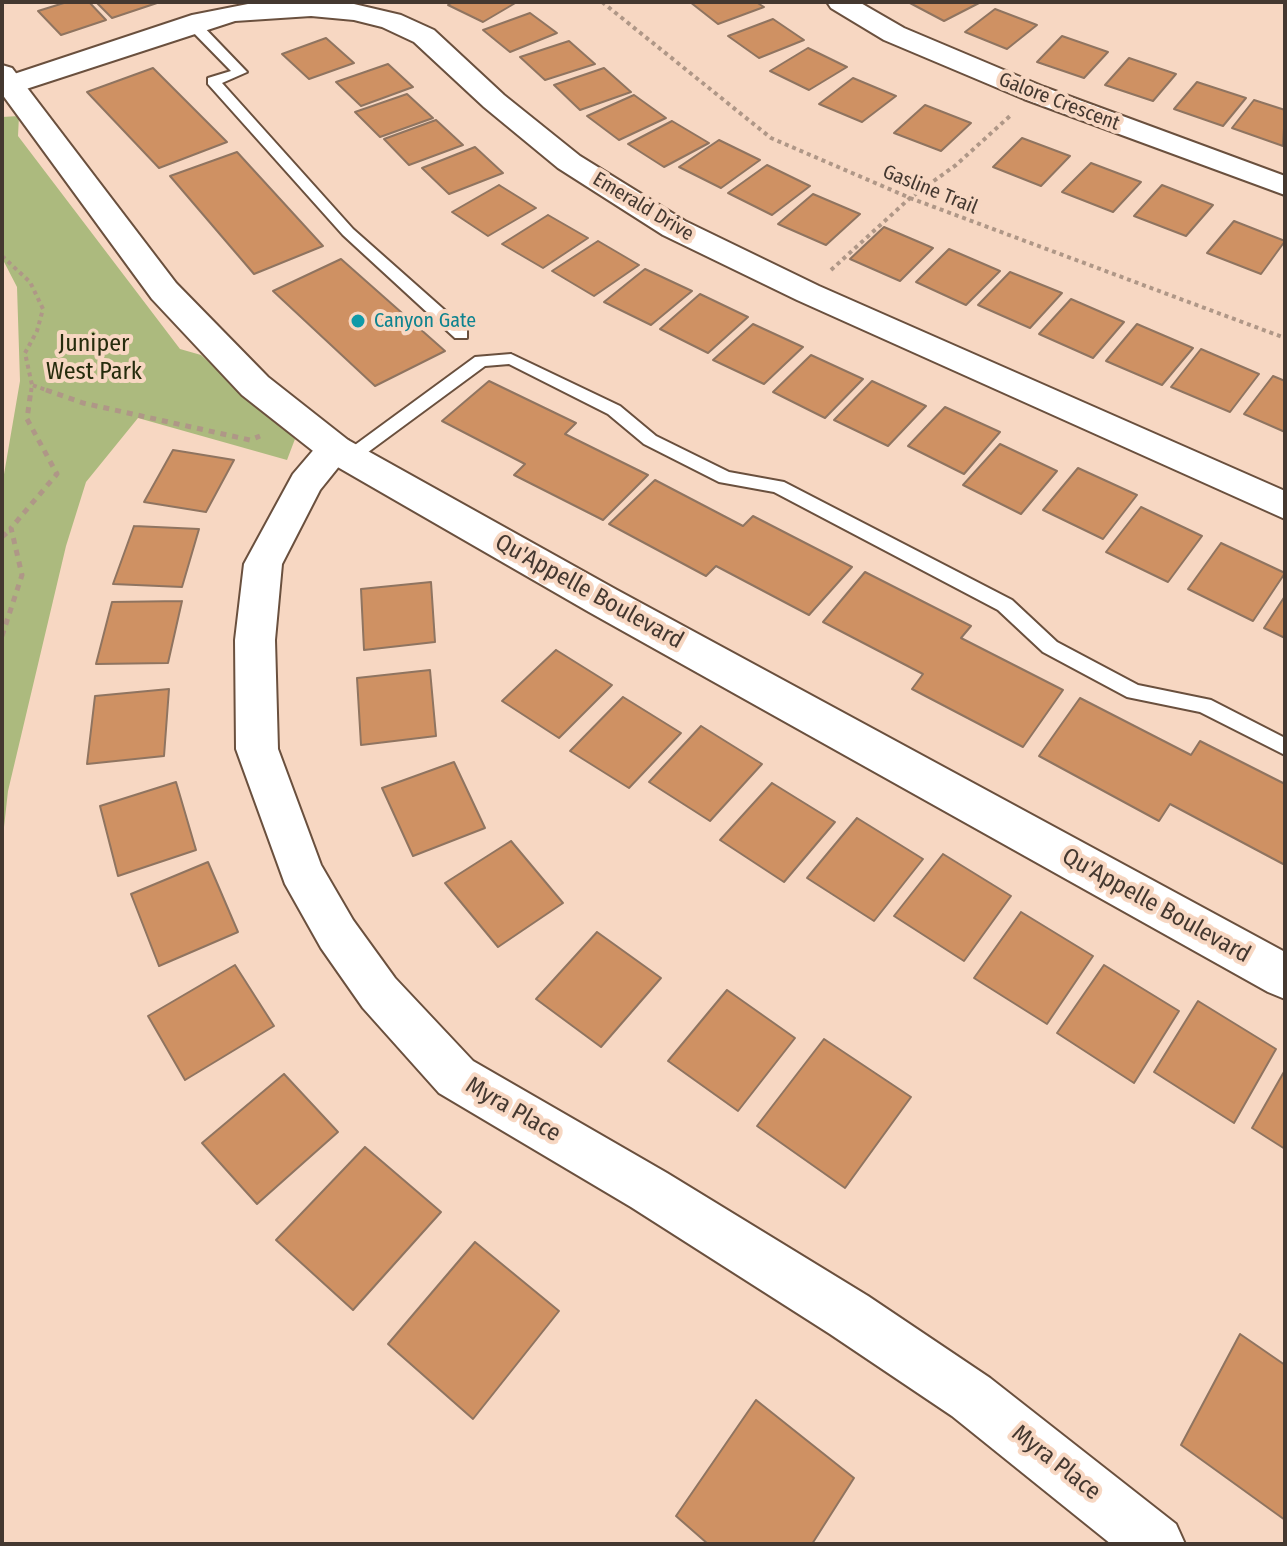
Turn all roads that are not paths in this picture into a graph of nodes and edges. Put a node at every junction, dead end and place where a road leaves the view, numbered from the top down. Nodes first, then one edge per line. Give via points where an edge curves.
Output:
1 (840, 2) edge
2 (193, 24) junction
3 (6, 80) edge
4 (1285, 186) edge
5 (461, 334) dead end
6 (342, 453) junction
7 (1285, 506) edge
8 (1285, 747) edge
9 (1285, 977) edge
10 (1156, 1544) edge

1 - 4 street, Galore Crescent via 894,34 1034,93
2 - 3 street, Emerald Drive
2 - 5 lane via 240,72 213,81 348,232
2 - 7 street, Emerald Drive via 267,9 354,12 391,21 424,36 569,162 674,228
3 - 6 street, Qu'Appelle Boulevard via 164,291 255,386
6 - 8 lane via 481,361 511,359 614,410 650,440 725,478 778,486 1005,605 1050,647 1134,692 1204,705
6 - 9 street, Qu'Appelle Boulevard
6 - 10 street, Myra Place via 306,483 263,564 255,640 257,749 301,871 379,993 456,1077 849,1315 971,1397

